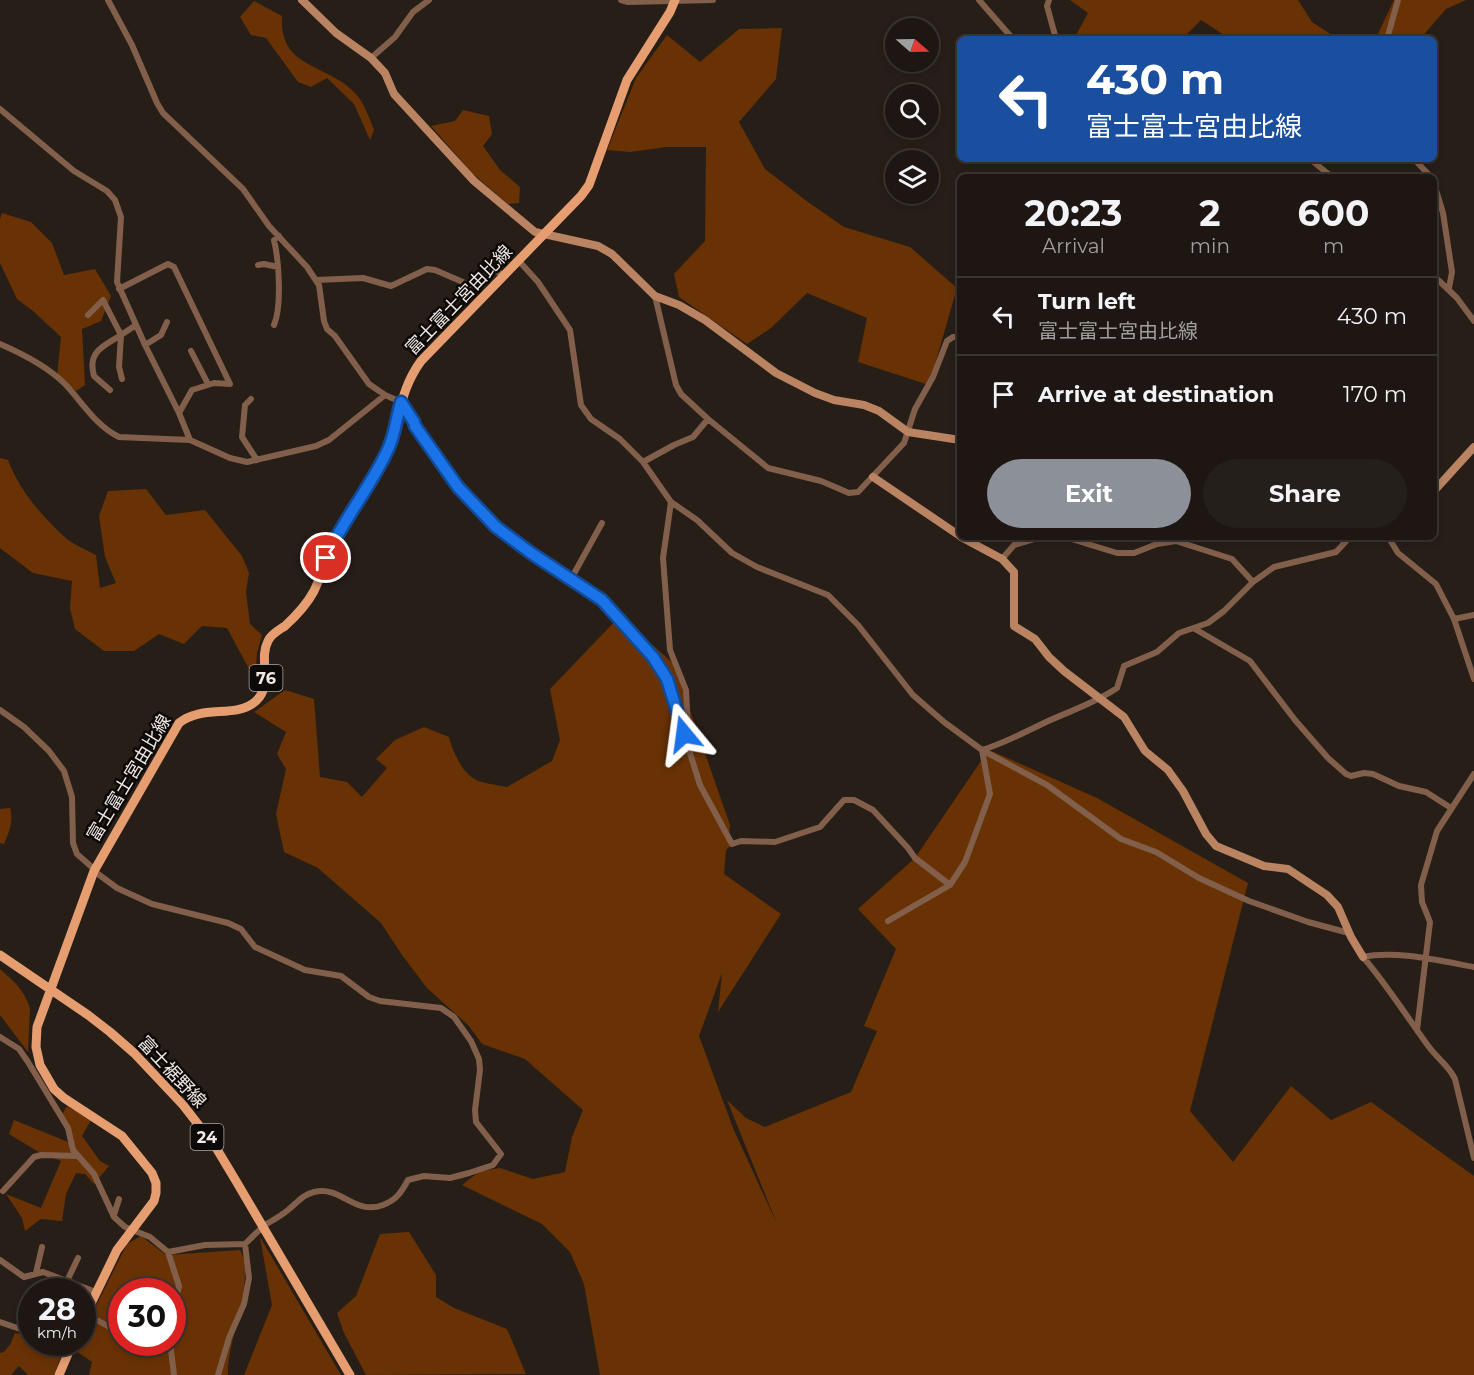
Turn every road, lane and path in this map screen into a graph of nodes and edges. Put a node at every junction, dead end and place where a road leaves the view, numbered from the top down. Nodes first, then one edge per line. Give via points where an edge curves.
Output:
1 (108, 0) edge
2 (302, 0) edge
3 (429, 0) edge
4 (621, 0) edge
5 (713, 0) edge
6 (979, 0) edge
7 (1049, 0) edge
8 (1398, 0) edge
9 (674, 1) edge
10 (1010, 36) edge
11 (1055, 36) edge
12 (1388, 36) edge
13 (371, 58) junction
14 (0, 109) edge
15 (1314, 162) edge
16 (1417, 162) edge
17 (1328, 174) edge
18 (1428, 174) edge
19 (1437, 193) edge
20 (543, 235) junction
21 (279, 236) junction
22 (519, 261) junction
23 (258, 265) dead end
24 (278, 267) junction
25 (504, 275) junction
26 (1437, 278) edge
27 (316, 280) junction
28 (1449, 288) junction
29 (119, 289) junction
30 (655, 296) junction
31 (88, 315) dead end
32 (1474, 321) edge
33 (167, 322) dead end
34 (136, 325) junction
35 (274, 325) dead end
36 (163, 332) junction
37 (121, 335) junction
38 (957, 337) edge
39 (169, 341) dead end
40 (0, 344) edge
41 (145, 345) junction
42 (191, 351) dead end
43 (122, 379) dead end
44 (208, 384) junction
45 (110, 390) dead end
46 (385, 395) junction
47 (251, 399) dead end
48 (401, 402) junction
49 (179, 412) junction
50 (708, 419) junction
51 (908, 432) junction
52 (190, 440) junction
53 (957, 440) edge
54 (1474, 447) edge
55 (257, 460) junction
56 (643, 462) junction
57 (873, 477) junction
58 (1437, 488) edge
59 (671, 502) junction
60 (602, 523) dead end
61 (957, 534) edge
62 (967, 540) edge
63 (1031, 540) edge
64 (1075, 540) edge
65 (1347, 540) edge
66 (1390, 540) edge
67 (1002, 559) junction
68 (571, 579) junction
69 (1253, 582) junction
70 (1474, 615) edge
71 (1454, 619) junction
72 (1195, 629) junction
73 (1474, 679) edge
74 (1102, 698) junction
75 (0, 710) edge
76 (689, 750) junction
77 (982, 750) junction
78 (1474, 774) edge
79 (1452, 808) junction
80 (94, 870) junction
81 (950, 885) junction
82 (888, 921) dead end
83 (1349, 933) junction
84 (0, 955) edge
85 (1363, 957) junction
86 (1426, 959) junction
87 (1474, 967) edge
88 (51, 990) junction
89 (1417, 1030) junction
90 (0, 1037) edge
91 (78, 1156) junction
92 (1474, 1158) edge
93 (3, 1191) dead end
94 (119, 1199) dead end
95 (114, 1217) junction
96 (263, 1227) junction
97 (132, 1229) junction
98 (245, 1244) junction
99 (42, 1247) dead end
100 (168, 1252) junction
101 (78, 1258) dead end
102 (0, 1260) edge
103 (36, 1273) junction
104 (60, 1278) edge
105 (69, 1278) edge
106 (176, 1278) edge
107 (96, 1292) edge
108 (0, 1322) edge
109 (18, 1328) edge
110 (68, 1356) edge
111 (172, 1356) edge
112 (60, 1375) edge
113 (174, 1375) edge
114 (218, 1375) edge
115 (350, 1375) edge

1 - 21 street via 163,112 243,189
2 - 13 street via 336,33
3 - 13 street
4 - 9 street
5 - 9 street
6 - 10 street
7 - 11 street
8 - 12 street
9 - 20 main road, 富士富士宮由比線 / 76 via 627,80 589,185
13 - 20 street via 386,74 394,94 474,181
14 - 29 street via 115,200 121,217
15 - 17 street
16 - 18 street
19 - 28 street via 1452,272
20 - 22 main road, 富士富士宮由比線 / 76
20 - 30 street via 598,246 612,254
21 - 24 street via 274,240
21 - 27 street
22 - 25 main road, 富士富士宮由比線 / 76
22 - 56 street via 570,330 581,405 591,419 620,439
23 - 24 street
24 - 35 street
25 - 27 street via 492,270 472,285 427,269 391,286 363,278
25 - 48 main road, 富士富士宮由比線 / 76 via 421,361
26 - 28 street
27 - 46 street via 327,329 369,384
28 - 32 street
29 - 34 street
29 - 44 street via 168,264 174,267 230,384
30 - 50 street via 676,385
30 - 51 street via 712,325 776,373 814,393 879,411
31 - 37 street via 103,300
33 - 36 street
34 - 37 street
34 - 41 street
36 - 39 street
36 - 41 street
37 - 43 street
37 - 45 street via 96,351 92,362 94,376
38 - 51 street via 947,341
40 - 52 street via 53,373 118,437
41 - 49 street
42 - 44 street
44 - 49 street via 192,390
46 - 48 street
46 - 55 street via 329,440
47 - 55 street via 245,405 242,437
48 - 68 street via 458,487 496,527
48 - 80 main road, 富士富士宮由比線 / 76 via 390,446 333,543 313,591 297,615 268,641 264,652 266,679 260,696 242,708 196,713 179,723
49 - 52 street
50 - 56 street via 693,437
50 - 57 street via 768,468 821,481 849,493 858,492
51 - 53 street
51 - 57 street via 904,443
52 - 55 street via 242,462
54 - 58 street
56 - 59 street
57 - 61 street
59 - 76 street via 663,558 670,650 686,690
59 - 77 street via 732,553 828,595 858,625 913,695
60 - 68 street
62 - 67 street
63 - 67 street via 1014,545
64 - 69 street via 1117,553 1134,553 1176,541 1232,559
65 - 69 street via 1336,552 1284,563
66 - 71 street via 1398,553 1436,584
67 - 74 street via 1014,572 1014,626 1035,639 1064,671
68 - 76 street via 602,600 653,657 667,679
69 - 72 street via 1224,611
70 - 71 street
71 - 73 street
72 - 74 street via 1179,633 1157,652 1124,666 1117,688
72 - 79 street via 1250,661 1295,720 1346,774 1373,774 1399,786 1426,792
74 - 77 street
74 - 83 street via 1124,717 1145,752 1168,770 1216,846 1264,866 1288,869 1333,901
75 - 80 street via 57,759 72,797 73,843 77,854
76 - 81 street via 700,785 732,844 775,842 820,827 844,800 854,800 873,810 915,858
77 - 81 street via 990,794 965,862
77 - 83 street via 1047,785 1121,839 1155,852 1199,878 1249,901
78 - 79 street
79 - 86 street via 1437,831 1421,885 1422,902 1430,922
80 - 88 main road, 富士富士宮由比線 / 76
80 - 96 street via 117,888 152,904 228,922 241,929 255,947 305,970 341,976 369,997 441,1008 454,1017 471,1041 480,1070 476,1122 501,1154 493,1165 450,1178 424,1176 408,1180 394,1201 374,1208 353,1205 322,1190 311,1192
81 - 82 street
83 - 85 street
84 - 88 main road, 富士裾野線 / 24
85 - 86 street
85 - 89 street
86 - 87 street
86 - 89 street
88 - 96 main road, 富士裾野線 / 24 via 110,1032 183,1105 215,1146
88 - 97 main road, 富士富士宮由比線 / 76 via 37,1027 36,1047 46,1078 64,1098 122,1136 156,1183 154,1201
89 - 92 street via 1455,1079
90 - 91 street via 19,1049 28,1062 69,1128
91 - 93 street via 34,1157
91 - 95 street via 94,1174
94 - 95 street
95 - 97 street
96 - 98 street
96 - 115 main road, 富士裾野線 / 24
97 - 100 street
97 - 107 main road, 富士富士宮由比線 / 76
98 - 100 street via 205,1245
98 - 114 street via 249,1278 244,1304
99 - 103 street
100 - 106 street
101 - 105 street
102 - 103 street via 24,1277
103 - 104 street
108 - 109 street
110 - 112 main road
111 - 113 street

